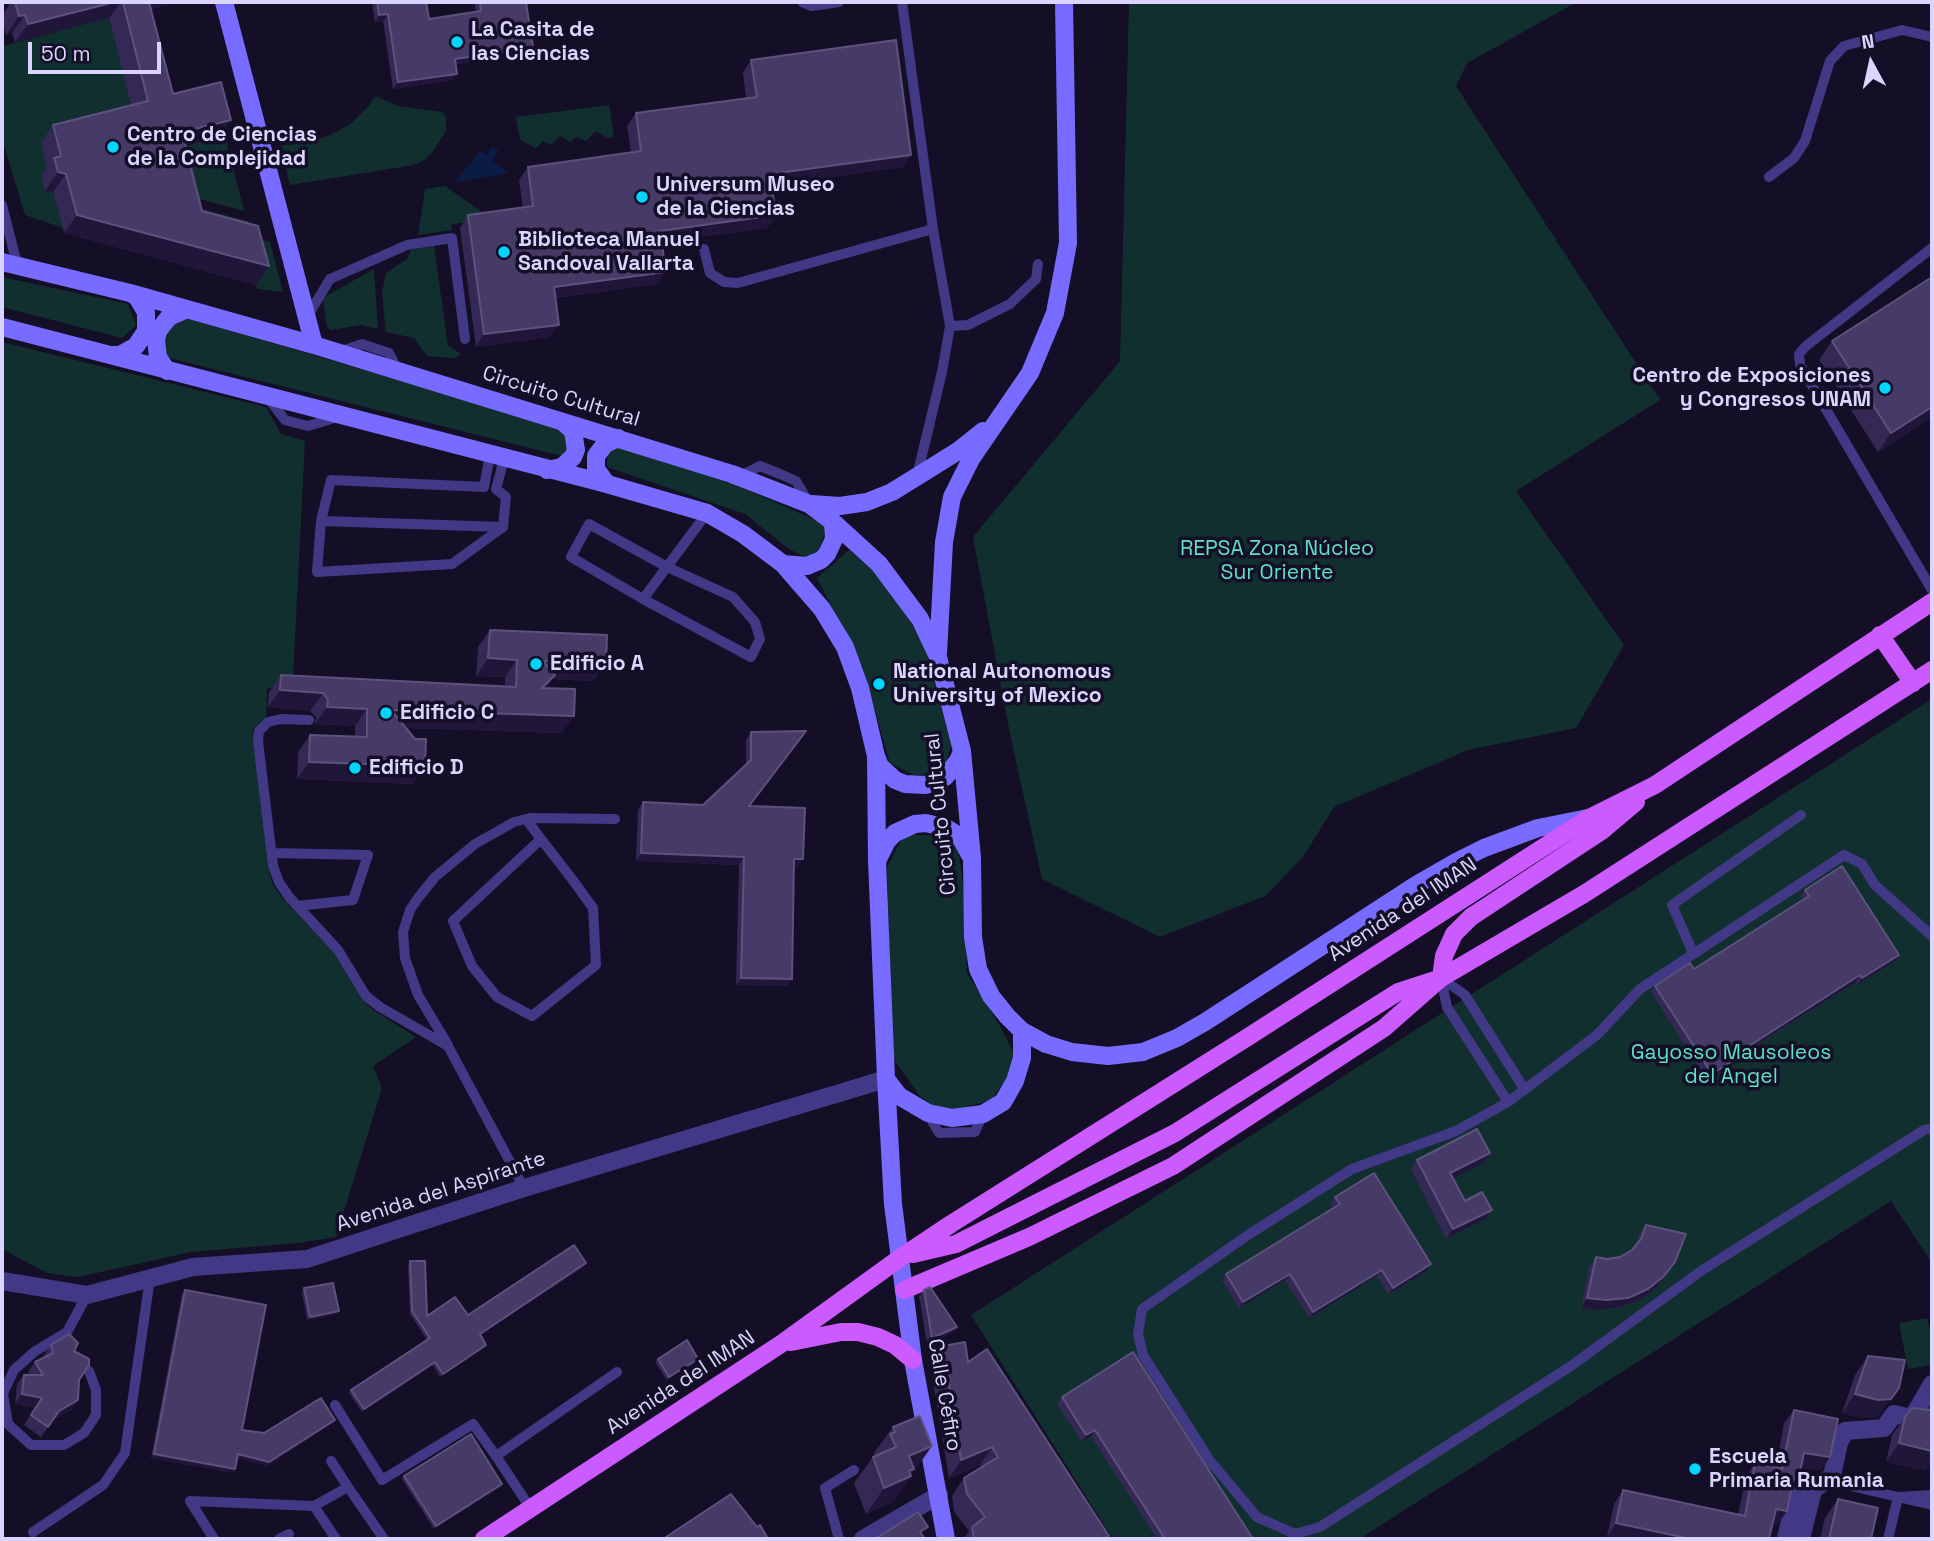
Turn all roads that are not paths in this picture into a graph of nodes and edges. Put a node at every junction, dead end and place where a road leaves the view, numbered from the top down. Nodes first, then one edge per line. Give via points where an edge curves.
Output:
1 (225, 2) edge
2 (802, 2) edge
3 (839, 2) edge
4 (902, 2) edge
5 (1064, 2) edge
6 (1932, 37) edge
7 (1769, 177) dead end
8 (2, 205) edge
9 (933, 229) junction
10 (1932, 248) edge
11 (705, 249) dead end
12 (9, 263) edge
13 (1038, 264) dead end
14 (130, 293) junction
15 (186, 310) junction
16 (307, 317) junction
17 (950, 326) junction
18 (2, 327) edge
19 (465, 339) dead end
20 (314, 345) junction
21 (102, 354) junction
22 (167, 371) junction
23 (996, 420) junction
24 (563, 422) junction
25 (618, 438) junction
26 (497, 457) junction
27 (547, 470) junction
28 (917, 477) junction
29 (607, 484) junction
30 (809, 504) junction
31 (707, 513) junction
32 (321, 521) junction
33 (834, 522) junction
34 (503, 527) junction
35 (783, 564) junction
36 (667, 567) junction
37 (1932, 590) edge
38 (643, 599) junction
39 (1932, 602) edge
40 (1880, 635) junction
41 (938, 657) junction
42 (1932, 670) edge
43 (1913, 683) junction
44 (309, 720) dead end
45 (962, 751) junction
46 (876, 756) junction
47 (1656, 785) junction
48 (1801, 815) dead end
49 (1589, 818) junction
50 (526, 819) junction
51 (615, 819) dead end
52 (541, 839) junction
53 (272, 853) junction
54 (972, 858) junction
55 (877, 860) junction
56 (297, 906) junction
57 (1932, 936) edge
58 (1693, 953) junction
59 (1441, 978) junction
60 (1022, 1031) junction
61 (448, 1046) junction
62 (886, 1079) junction
63 (1525, 1090) junction
64 (1508, 1102) junction
65 (1932, 1128) edge
66 (524, 1188) junction
67 (900, 1258) junction
68 (150, 1278) junction
69 (2, 1281) edge
70 (904, 1290) junction
71 (87, 1295) junction
72 (781, 1344) junction
73 (914, 1360) junction
74 (89, 1371) edge
75 (617, 1372) dead end
76 (1932, 1384) edge
77 (335, 1405) dead end
78 (496, 1456) junction
79 (331, 1461) dead end
80 (853, 1470) dead end
81 (348, 1487) junction
82 (1856, 1487) dead end
83 (1813, 1490) junction
84 (939, 1494) junction
85 (1932, 1495) edge
86 (1898, 1497) junction
87 (1932, 1505) edge
88 (314, 1506) junction
89 (531, 1509) junction
90 (33, 1532) dead end
91 (214, 1539) edge
92 (336, 1539) edge
93 (384, 1539) edge
94 (484, 1539) edge
95 (839, 1539) edge
96 (863, 1539) edge
97 (946, 1539) edge
98 (1786, 1539) edge
99 (1801, 1539) edge
100 (1888, 1539) edge

1 - 16 street
2 - 3 lane via 812,6
4 - 9 lane
5 - 23 street via 1068,243 1055,313 1030,373
6 - 7 lane via 1902,30 1844,46 1830,61 1805,141 1794,158
8 - 12 lane
9 - 11 lane via 738,283 724,282 710,273
9 - 17 lane
10 - 37 lane via 1799,354 1800,365
12 - 14 street, Circuito Cultural
13 - 17 lane via 1036,279 1010,304 968,325
14 - 15 street, Circuito Cultural
14 - 21 street via 146,312 146,331 136,346 120,355
15 - 20 street, Circuito Cultural
15 - 22 street via 169,317 158,331 158,357
16 - 19 lane via 330,279 407,244 452,238
16 - 20 street
17 - 28 lane
18 - 21 street
20 - 24 street, Circuito Cultural
21 - 22 street
22 - 26 street
23 - 28 street
23 - 41 street via 952,497 944,542
24 - 25 street, Circuito Cultural
24 - 27 street via 573,431 576,450 562,467
25 - 29 street via 604,444 596,456 596,469
25 - 30 street, Circuito Cultural
26 - 27 street
26 - 32 lane via 484,487 331,480
26 - 34 lane via 496,489 506,497
27 - 29 street
28 - 30 street via 867,502
29 - 31 street
30 - 33 street, Circuito Cultural
31 - 35 street
31 - 36 lane
32 - 34 lane
32 - 34 lane via 317,572 452,564
33 - 35 street via 834,539 821,560 807,566
33 - 41 street, Circuito Cultural via 879,564 920,619
35 - 46 street via 822,609 845,647
36 - 38 lane
36 - 38 lane via 589,524 571,557
36 - 38 lane via 733,597 755,622 760,639 751,657
39 - 40 main road, Avenida del IMAN
40 - 43 main road
40 - 47 main road, Avenida del IMAN
41 - 45 street, Circuito Cultural
42 - 43 main road, Avenida del IMAN
43 - 59 main road, Avenida del IMAN via 1584,894
44 - 53 lane via 281,719 268,722 259,731
45 - 46 street via 945,777 915,786 895,780
45 - 54 street, Circuito Cultural
46 - 55 street
47 - 49 main road, Avenida del IMAN
47 - 59 main road via 1603,830 1471,917 1454,934
48 - 58 lane via 1672,905
49 - 60 street, Circuito Cultural via 1538,828 1456,862 1205,1022 1143,1052 1108,1056 1072,1052
49 - 67 main road, Avenida del IMAN
50 - 51 lane
50 - 52 lane
50 - 61 lane via 475,844 435,877 406,920 403,946 408,971
52 - 52 lane via 593,908 596,965 533,1016 497,997 472,966 453,921
53 - 56 lane via 279,882
53 - 56 lane via 368,855 353,900
54 - 55 street via 954,833 926,823 895,833
54 - 60 street, Circuito Cultural via 978,969 991,996
55 - 62 street
56 - 61 lane via 338,950 366,996
57 - 58 lane via 1875,885 1862,864 1844,855
58 - 63 lane via 1640,989 1597,1035
59 - 63 lane via 1465,995
59 - 64 lane via 1447,1007
59 - 67 main road, Avenida del IMAN via 1398,992 1175,1133 956,1244
59 - 70 main road via 1384,1028 1174,1166 1030,1237
60 - 62 street via 1022,1058 1015,1081 1003,1102 983,1114 951,1118 928,1113 899,1096
61 - 66 lane
62 - 66 street, Avenida del Aspirante
62 - 67 street
63 - 64 lane
64 - 65 lane via 1456,1131 1352,1169 1142,1309 1138,1334 1143,1355 1210,1461 1257,1517 1295,1534 1320,1527 1571,1366 1701,1271
66 - 68 street, Avenida del Aspirante via 307,1259 193,1267
67 - 70 street, Calle Céfiro
67 - 72 main road, Avenida del IMAN
68 - 71 street, Avenida del Aspirante
68 - 90 lane via 125,1453 103,1485
69 - 71 street, Avenida del Aspirante
70 - 73 street, Calle Céfiro
71 - 74 lane via 67,1332 14,1370 4,1393 8,1424 31,1445 64,1445 84,1433 96,1415 96,1390
72 - 73 main road via 859,1332 895,1345
72 - 89 main road, Avenida del IMAN
73 - 84 street, Calle Céfiro
75 - 78 lane
76 - 83 street via 1912,1418 1894,1415 1884,1428 1845,1431 1832,1476
77 - 78 lane via 382,1480 473,1424
78 - 89 lane
79 - 81 lane
80 - 95 lane via 825,1488
81 - 88 lane
81 - 93 lane
82 - 86 lane
83 - 98 street via 1795,1497
83 - 99 street
84 - 96 street
84 - 97 street, Calle Céfiro
85 - 86 lane
86 - 87 lane
86 - 100 lane
88 - 91 lane via 190,1501
88 - 92 lane
89 - 94 main road, Avenida del IMAN

